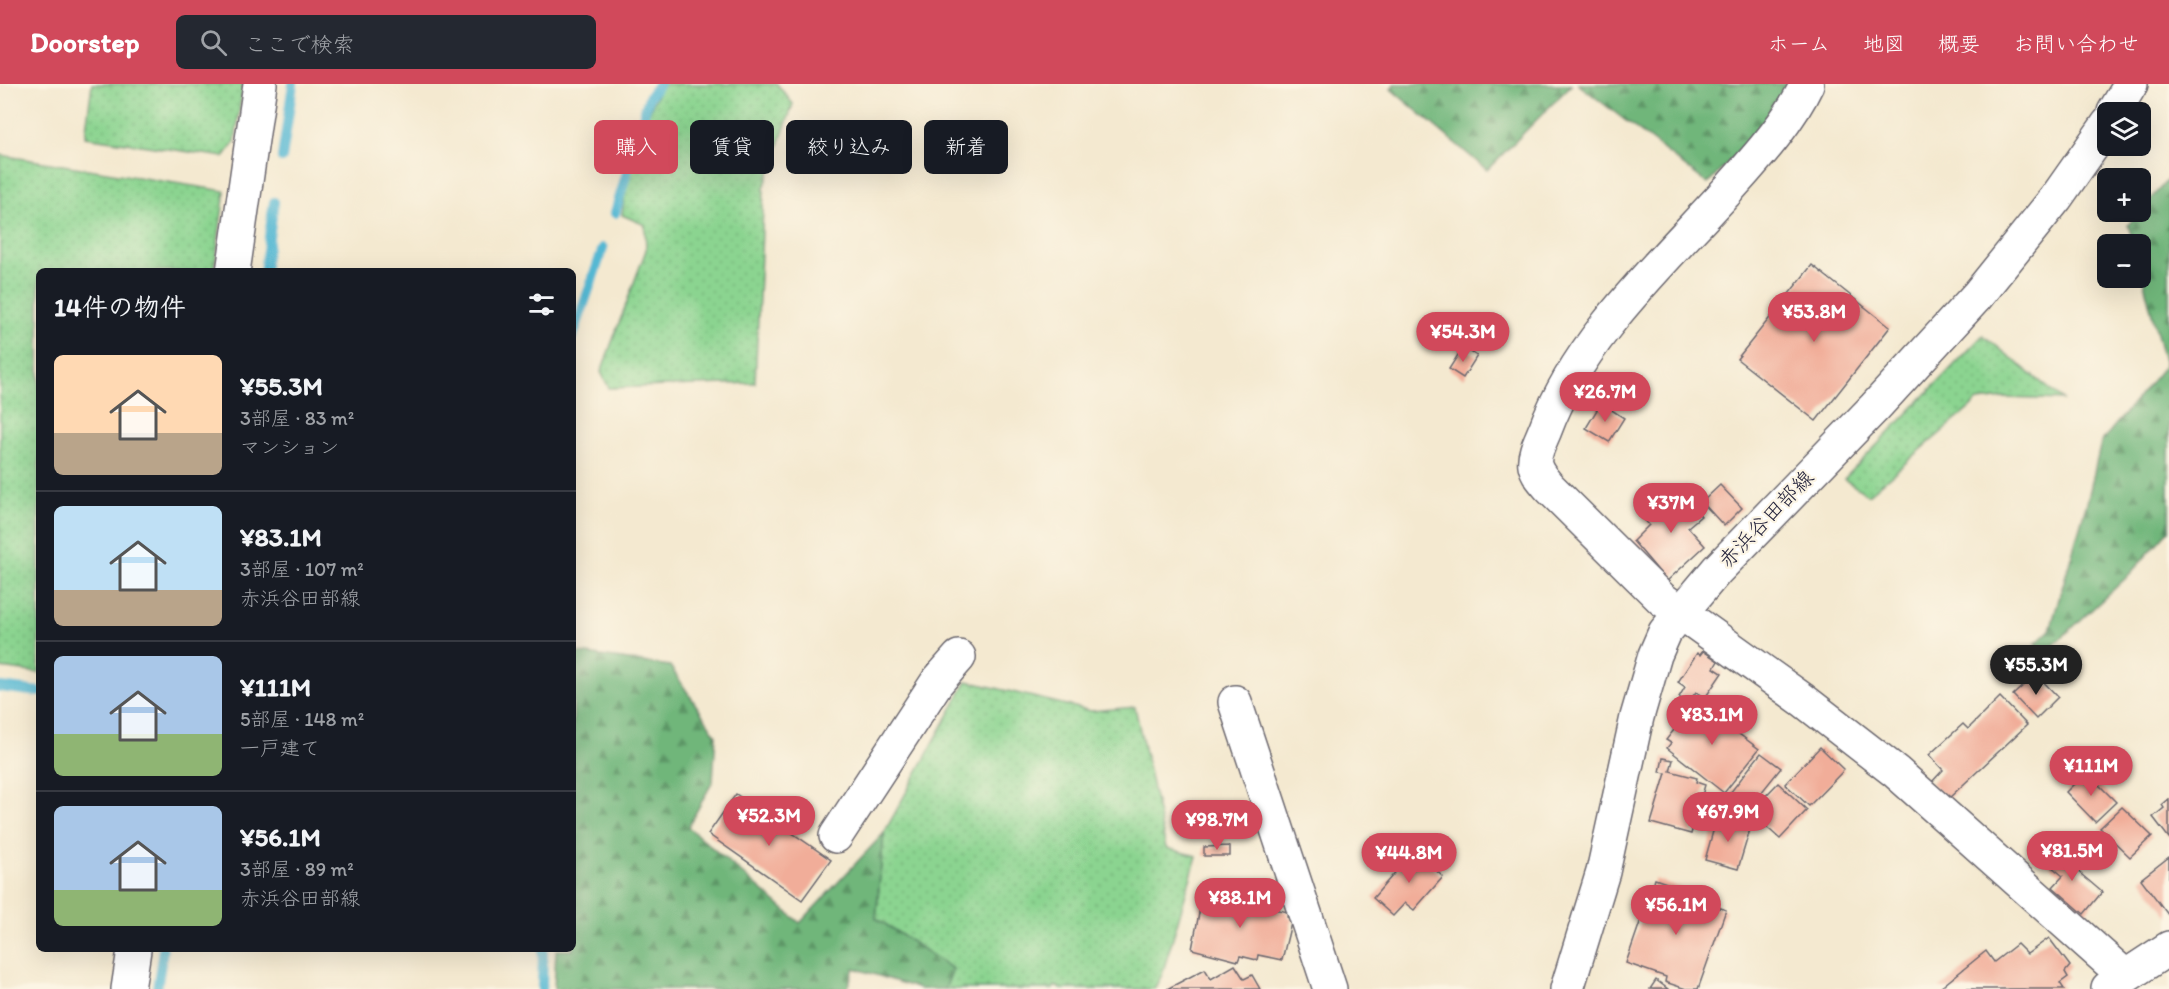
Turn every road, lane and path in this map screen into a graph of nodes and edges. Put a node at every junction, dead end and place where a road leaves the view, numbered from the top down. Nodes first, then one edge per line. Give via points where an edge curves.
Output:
1 (260, 84) edge
2 (1807, 84) edge
3 (2131, 84) edge
4 (2120, 102) edge
5 (2097, 140) edge
6 (234, 268) edge
7 (1679, 611) junction
8 (958, 657) dead end
9 (1235, 702) dead end
10 (836, 836) dead end
11 (134, 952) edge
12 (2141, 973) edge
13 (128, 989) edge
14 (1330, 989) edge
15 (1568, 989) edge

1 - 6 street
2 - 7 street via 1765,149 1585,353 1555,403 1539,446 1535,463 1550,488 1662,599
3 - 4 street
5 - 7 street, 赤浜谷田部線 via 2056,198 1977,296
7 - 12 street via 1896,772
7 - 15 street, 赤浜谷田部線 via 1655,655 1637,717 1603,872
8 - 10 street via 937,682
9 - 14 street
11 - 13 street

